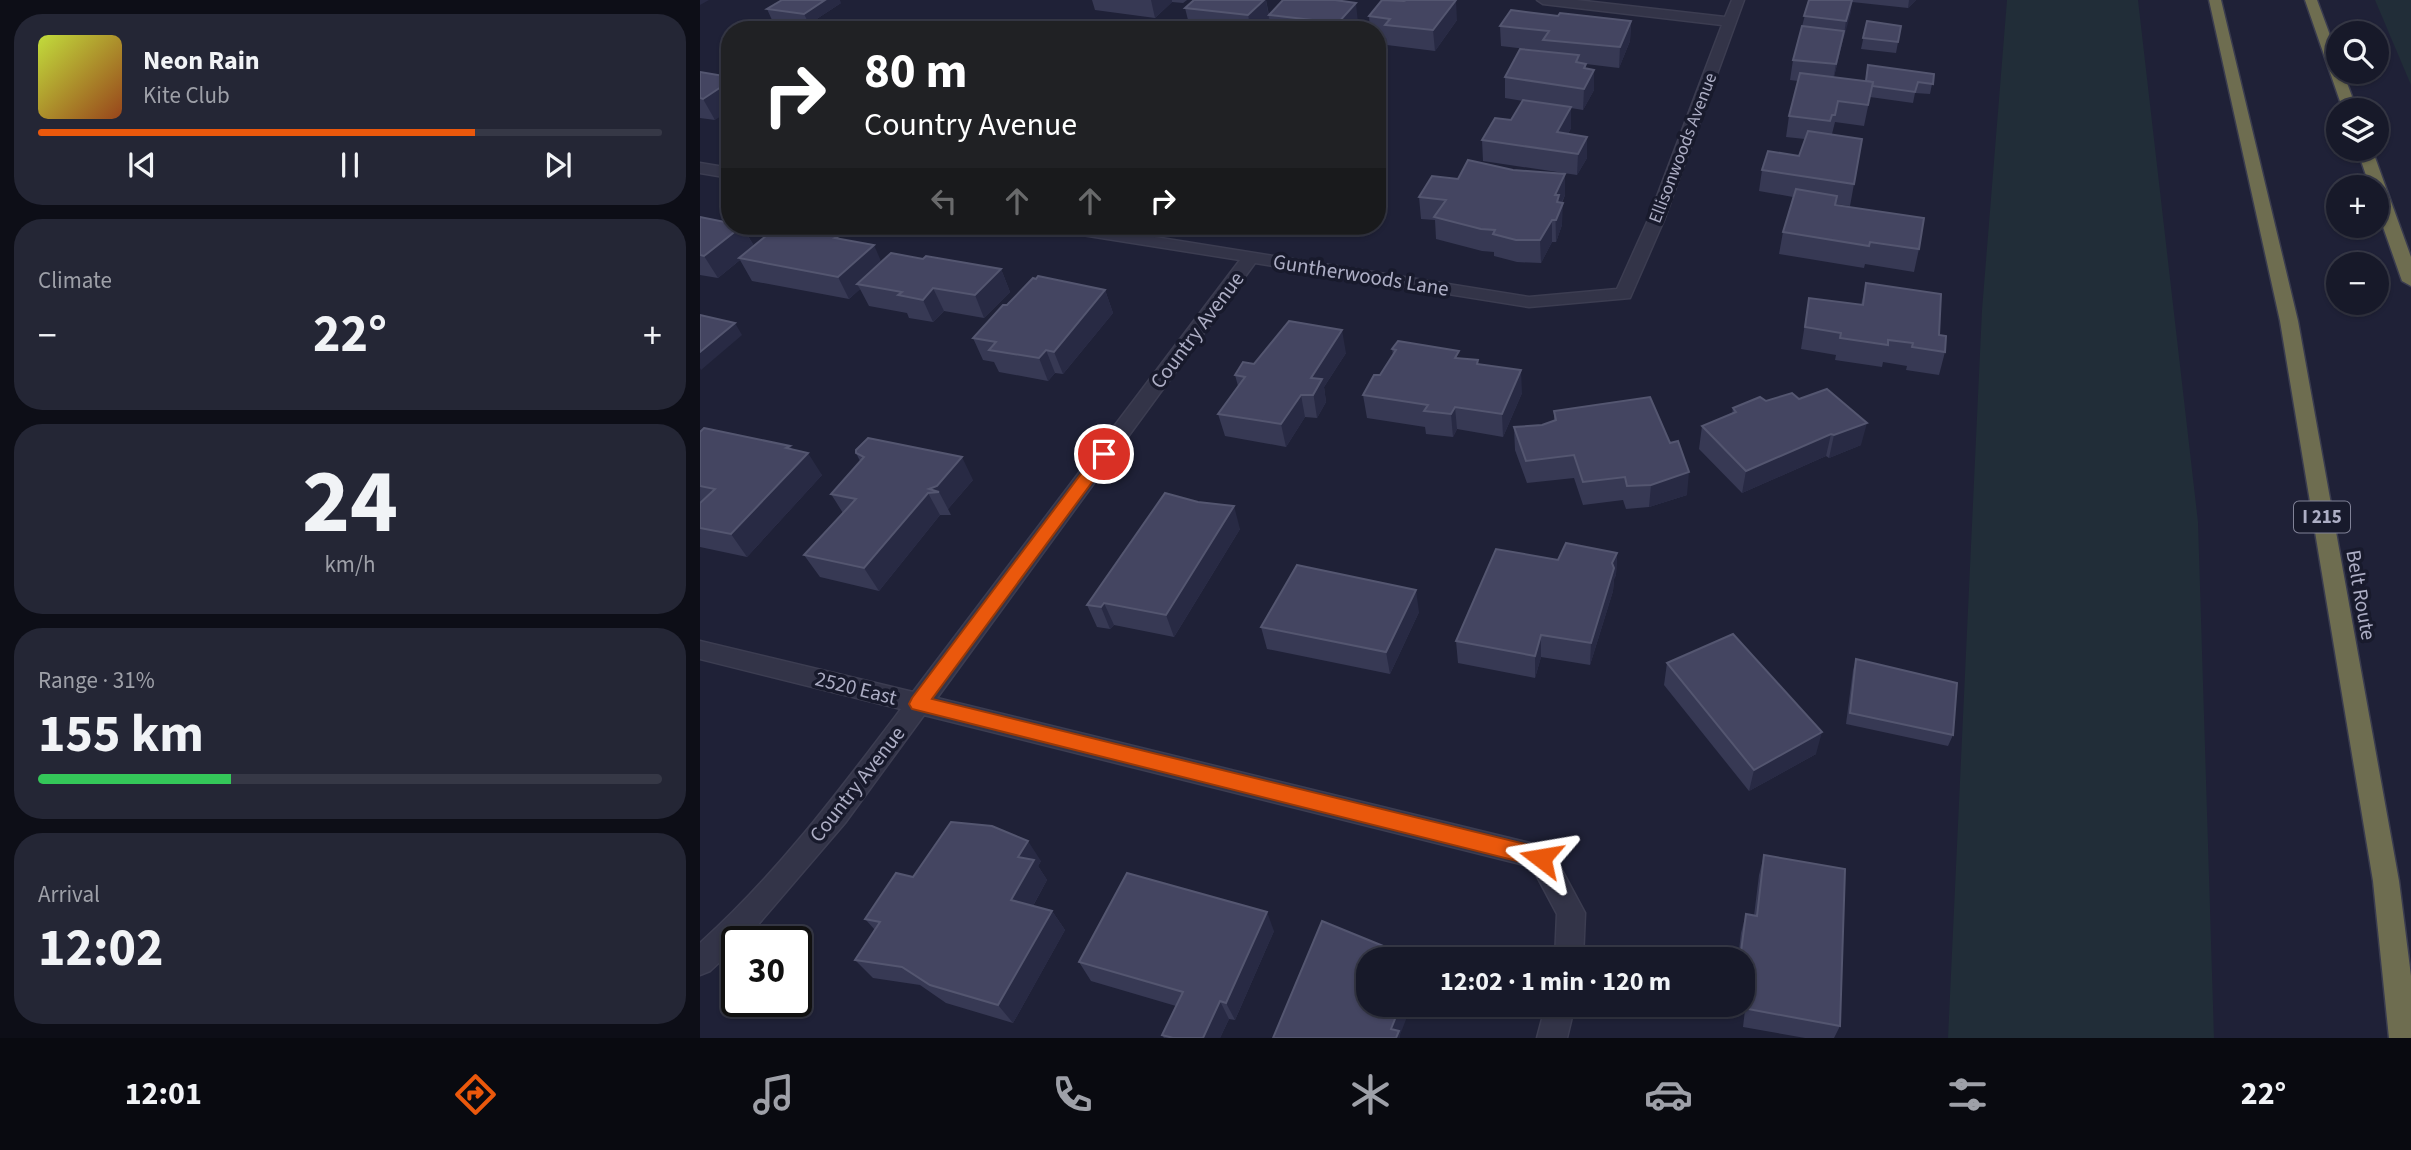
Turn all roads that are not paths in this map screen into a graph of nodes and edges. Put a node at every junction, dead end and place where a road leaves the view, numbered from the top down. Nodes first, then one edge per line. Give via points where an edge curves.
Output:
1 (1543, 0) edge
2 (1738, 0) edge
3 (2215, 0) edge
4 (2311, 0) edge
5 (1730, 22) junction
6 (2346, 98) edge
7 (2368, 161) edge
8 (700, 168) edge
9 (721, 172) edge
10 (1113, 235) edge
11 (1251, 257) junction
12 (2411, 281) edge
13 (1624, 294) joint
14 (700, 650) edge
15 (918, 704) junction
16 (1570, 947) edge
17 (700, 961) edge
18 (1558, 1017) edge
19 (1552, 1038) edge
20 (2404, 1038) edge

1 - 5 street
2 - 5 street, Ellisonwoods Avenue
3 - 20 highway, Belt Route / I 215 via 2289,321 2386,881
4 - 6 highway
5 - 13 street, Ellisonwoods Avenue
7 - 12 highway
8 - 9 street
10 - 11 street, Guntherwoods Lane
11 - 13 street, Guntherwoods Lane via 1529,302
11 - 15 street, Country Avenue
14 - 15 street, 2520 East
15 - 16 street, 2520 East via 1541,858 1571,913
15 - 17 street, Country Avenue via 836,815 740,925
18 - 19 street

